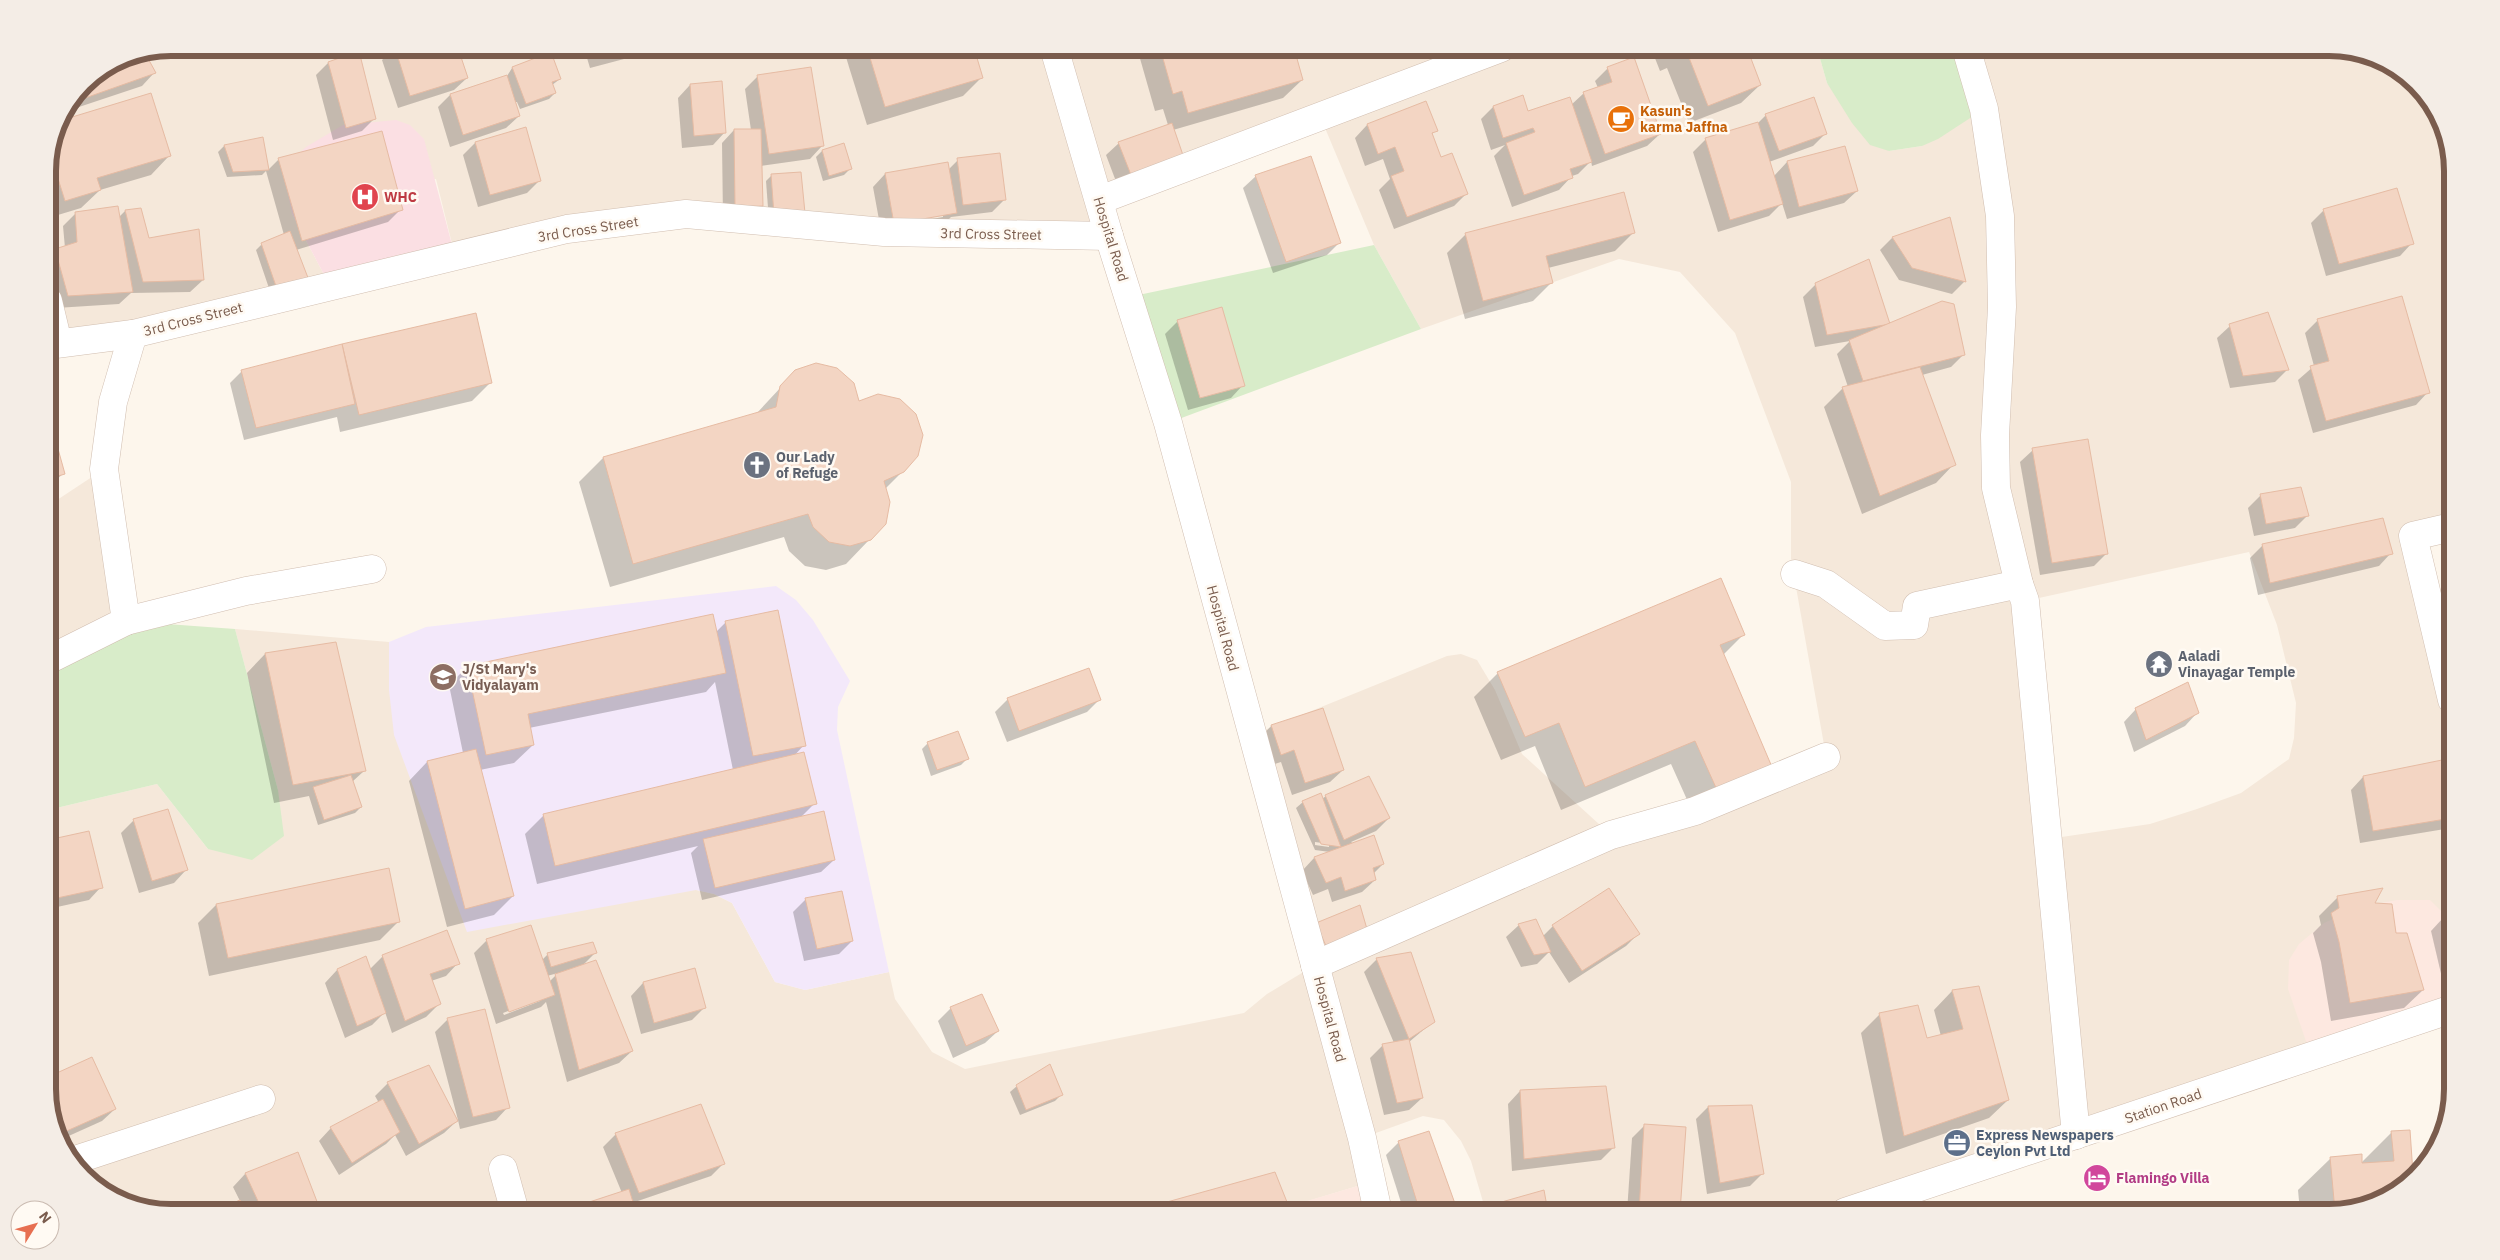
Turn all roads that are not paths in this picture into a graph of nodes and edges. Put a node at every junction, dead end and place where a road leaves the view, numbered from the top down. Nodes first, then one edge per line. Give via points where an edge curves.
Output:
1 (1056, 56) edge
2 (1480, 56) edge
3 (1968, 56) edge
4 (1100, 200) junction
5 (1109, 236) junction
6 (133, 334) junction
7 (56, 344) edge
8 (2444, 529) edge
9 (372, 569) dead end
10 (1794, 574) dead end
11 (2019, 584) junction
12 (126, 621) junction
13 (56, 656) edge
14 (2444, 666) edge
15 (1826, 757) dead end
16 (1315, 965) junction
17 (2444, 1012) edge
18 (261, 1098) dead end
19 (2076, 1136) junction
20 (80, 1158) edge
21 (503, 1169) dead end
22 (513, 1204) edge
23 (1376, 1204) edge
24 (1869, 1204) edge

1 - 4 street, Hospital Road
2 - 4 street
3 - 11 street via 1984,110 2000,216 2002,307 1995,435 1996,488
4 - 5 street, Hospital Road
5 - 6 street, 3rd Cross Street via 884,232 686,214 568,229
5 - 16 street, Hospital Road via 1168,424
6 - 7 street, 3rd Cross Street
6 - 12 street via 113,402 104,469
8 - 14 street via 2413,536
9 - 12 street via 246,592
10 - 11 street via 1826,584 1885,626 1914,625 1917,606
11 - 19 street via 2025,601
12 - 13 street
15 - 16 street via 1695,811 1611,835
16 - 23 street, Hospital Road via 1362,1138
17 - 19 street, Station Road
18 - 20 street
19 - 24 street, Station Road
21 - 22 street

